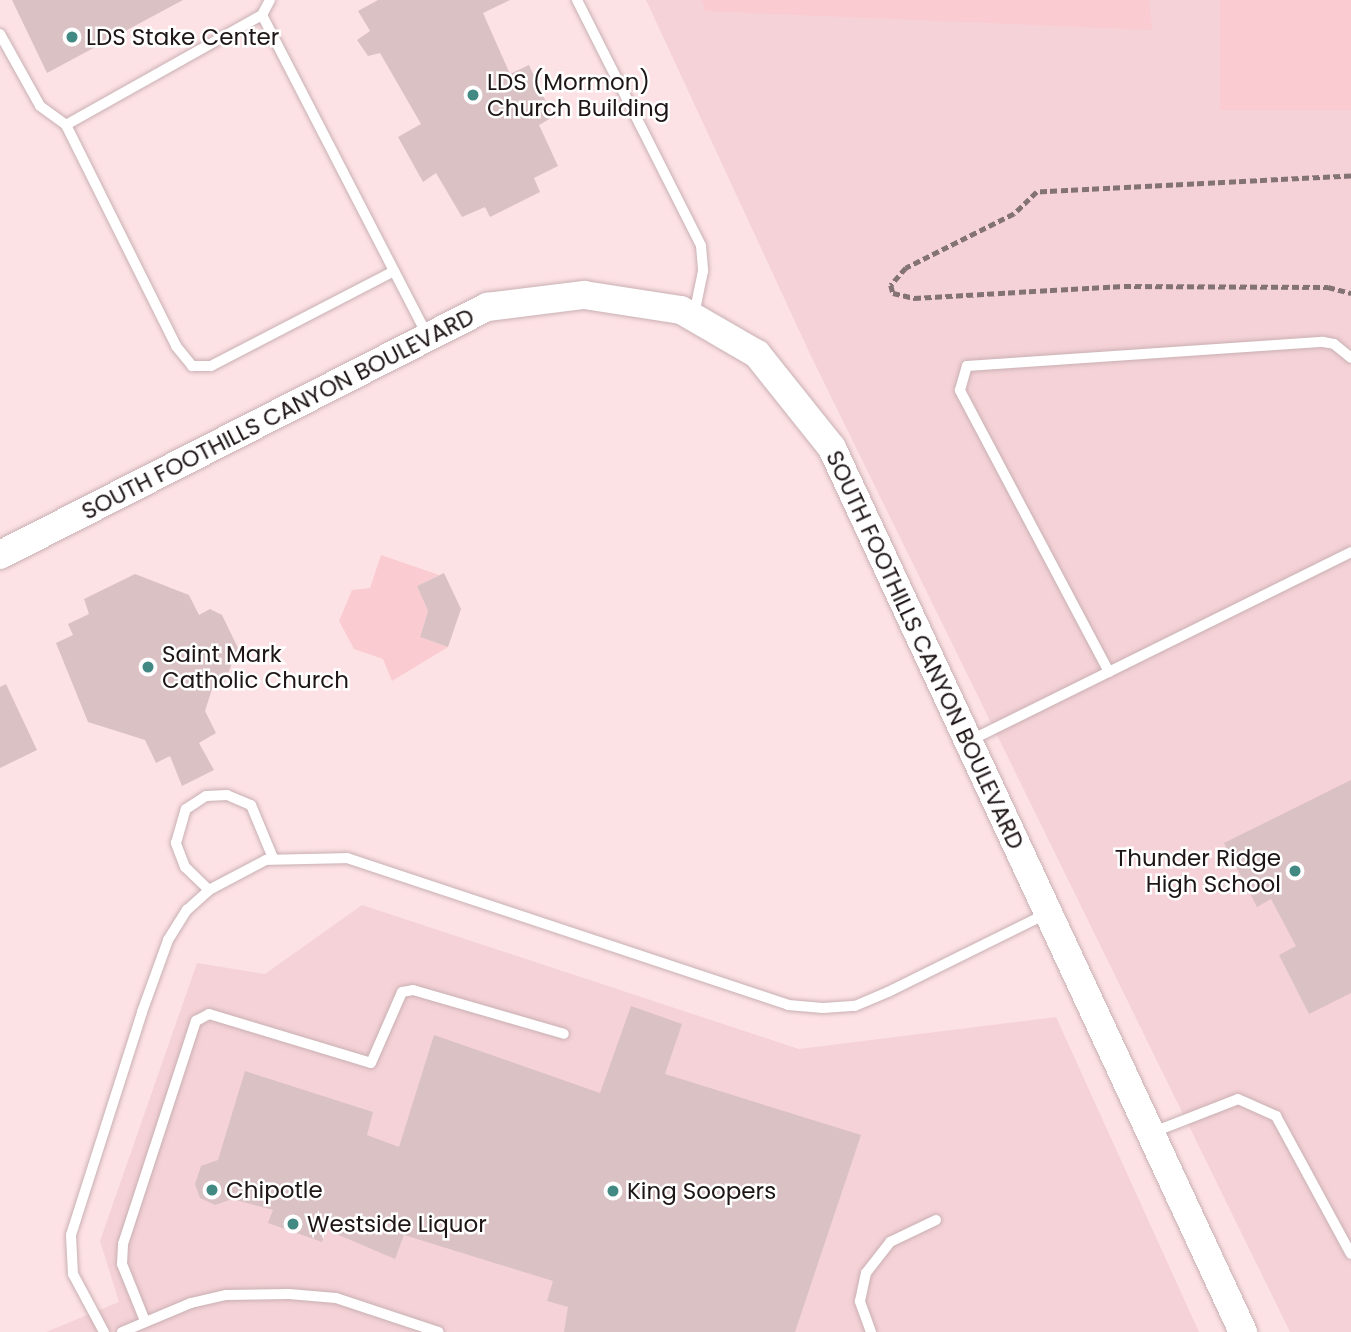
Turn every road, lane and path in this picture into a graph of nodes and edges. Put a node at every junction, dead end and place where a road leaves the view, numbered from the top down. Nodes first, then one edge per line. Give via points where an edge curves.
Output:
1 (270, 0) edge
2 (577, 0) edge
3 (262, 15) junction
4 (0, 34) edge
5 (66, 125) junction
6 (1351, 176) edge
7 (394, 271) junction
8 (1351, 293) edge
9 (693, 317) junction
10 (428, 337) junction
11 (1351, 358) edge
12 (1351, 552) edge
13 (0, 555) edge
14 (1109, 672) junction
15 (969, 741) junction
16 (273, 858) junction
17 (209, 890) junction
18 (1048, 912) junction
19 (564, 1034) dead end
20 (1151, 1133) junction
21 (936, 1220) dead end
22 (1351, 1254) edge
23 (145, 1321) junction
24 (104, 1332) edge
25 (122, 1332) edge
26 (439, 1332) edge
27 (871, 1332) edge
28 (1244, 1332) edge

1 - 3 lane
2 - 9 lane via 701,246 703,271
3 - 5 lane
3 - 7 lane
4 - 5 lane via 40,106
5 - 7 lane via 176,346 192,366 211,366
6 - 8 path via 1037,192 1014,214 906,268 891,285 893,293 914,298 1124,286 1328,287
7 - 10 lane
9 - 10 street, SOUTH FOOTHILLS CANYON BOULEVARD via 681,310 584,295 487,307
9 - 15 street, SOUTH FOOTHILLS CANYON BOULEVARD via 757,354 832,448
10 - 13 street, SOUTH FOOTHILLS CANYON BOULEVARD
11 - 14 lane via 1334,344 1323,342 967,366 960,390
12 - 14 lane
14 - 15 lane
15 - 18 street, SOUTH FOOTHILLS CANYON BOULEVARD
16 - 17 lane
16 - 17 lane via 251,805 227,795 206,796 186,809 176,843 185,867
16 - 18 lane via 347,858 788,1004 823,1008 855,1006 877,997
17 - 24 lane via 187,910 168,940 71,1235 72,1274
18 - 20 street, SOUTH FOOTHILLS CANYON BOULEVARD
19 - 23 lane via 413,990 402,992 371,1063 209,1014 195,1021 123,1244 122,1264
20 - 22 lane via 1238,1099 1276,1116
20 - 28 street, SOUTH FOOTHILLS CANYON BOULEVARD
21 - 27 lane via 890,1242 866,1273 860,1301
23 - 25 lane
23 - 26 lane via 226,1295 289,1294 337,1298

